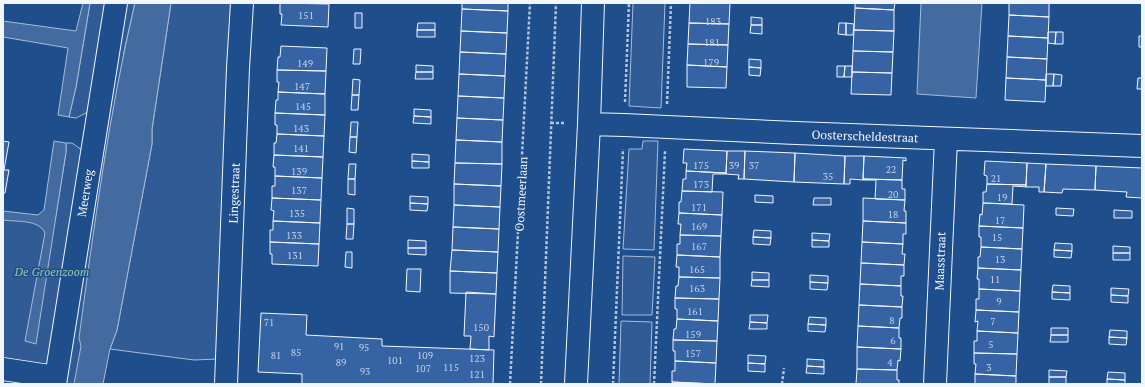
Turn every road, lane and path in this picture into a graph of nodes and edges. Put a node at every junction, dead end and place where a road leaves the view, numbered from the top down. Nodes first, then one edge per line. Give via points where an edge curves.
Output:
1 (116, 3) edge
2 (242, 3) edge
3 (530, 3) edge
4 (556, 3) edge
5 (593, 3) edge
6 (629, 3) edge
7 (671, 3) edge
8 (589, 124) junction
9 (624, 125) junction
10 (666, 128) junction
11 (946, 139) junction
12 (1142, 146) edge
13 (784, 368) dead end
14 (3, 369) edge
15 (55, 380) edge
16 (226, 384) edge
17 (510, 384) edge
18 (541, 384) edge
19 (576, 384) edge
20 (613, 384) edge
21 (654, 384) edge
22 (782, 384) edge
23 (935, 384) edge

1 - 15 street, Meerweg
2 - 16 street, Lingestraat
3 - 17 path, Oostmeerlaan
4 - 18 path
5 - 8 street
6 - 9 path
7 - 10 path
8 - 9 street, Oosterscheldestraat
8 - 19 street
9 - 10 street, Oosterscheldestraat
9 - 20 path
10 - 11 street, Oosterscheldestraat
10 - 21 path
11 - 12 street, Oosterscheldestraat
11 - 23 street, Maasstraat
13 - 22 path
14 - 15 street

